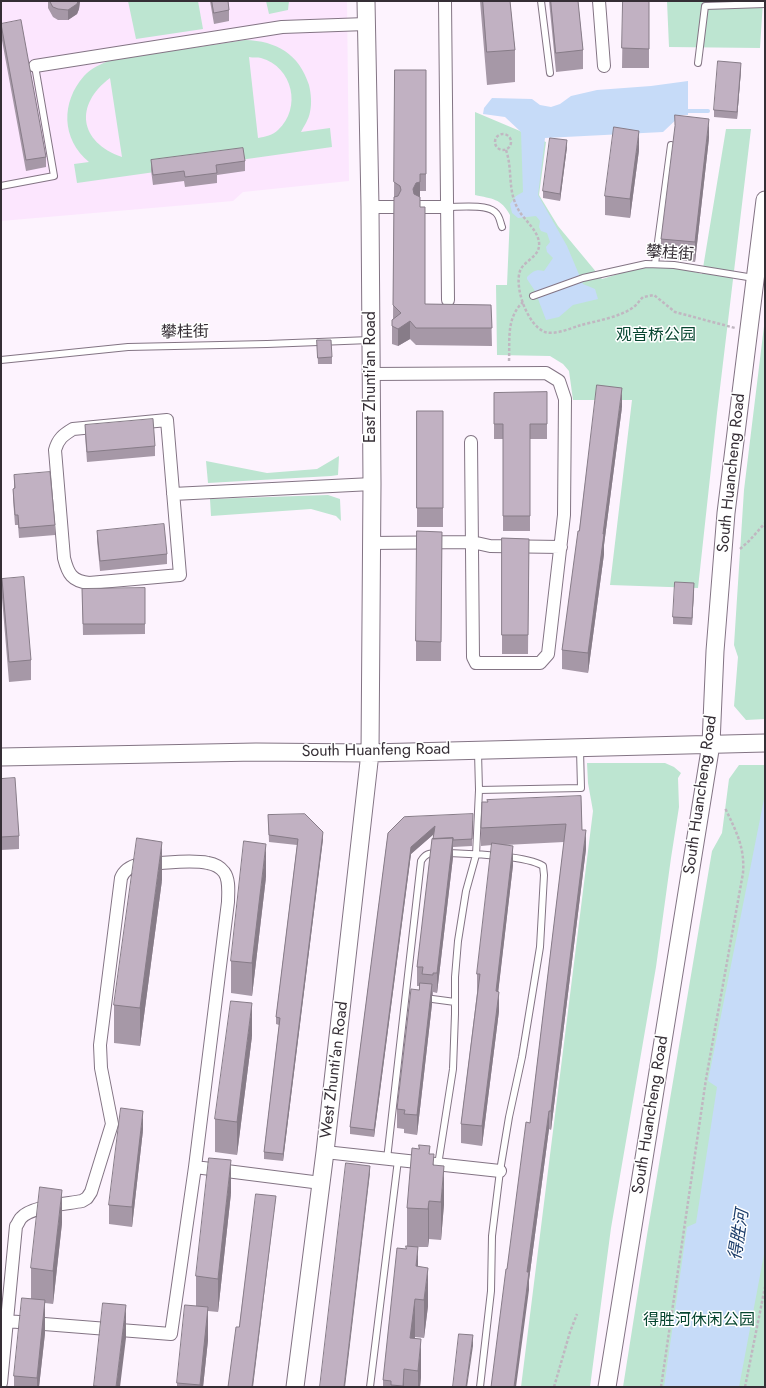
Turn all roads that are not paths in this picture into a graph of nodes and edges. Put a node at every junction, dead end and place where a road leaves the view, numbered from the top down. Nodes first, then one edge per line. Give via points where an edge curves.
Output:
1 (366, 1) edge
2 (445, 1) edge
3 (541, 1) edge
4 (599, 1) edge
5 (765, 4) edge
6 (366, 24) junction
7 (698, 64) dead end
8 (35, 66) joint
9 (604, 66) dead end
10 (550, 73) dead end
11 (671, 145) edge
12 (1, 186) edge
13 (765, 200) edge
14 (370, 207) junction
15 (394, 207) edge
16 (420, 207) edge
17 (448, 207) junction
18 (502, 227) dead end
19 (655, 264) junction
20 (755, 278) junction
21 (533, 296) road end
22 (448, 300) dead end
23 (370, 340) junction
24 (1, 360) edge
25 (371, 374) junction
26 (471, 442) dead end
27 (372, 484) junction
28 (173, 494) junction
29 (472, 542) junction
30 (371, 543) junction
31 (561, 547) junction
32 (758, 743) edge
33 (711, 744) junction
34 (580, 747) junction
35 (478, 750) junction
36 (370, 753) junction
37 (1, 757) edge
38 (479, 790) junction
39 (476, 855) junction
40 (406, 996) junction
41 (413, 997) edge
42 (420, 998) edge
43 (455, 1002) junction
44 (325, 1152) junction
45 (392, 1160) junction
46 (438, 1165) junction
47 (195, 1167) junction
48 (500, 1171) junction
49 (321, 1183) junction
50 (6, 1321) junction
51 (1, 1383) edge
52 (295, 1387) edge
53 (370, 1387) edge
54 (480, 1387) edge
55 (607, 1387) edge

1 - 6 main road, East Zhunti'an Road
2 - 17 street
3 - 10 lane
4 - 9 street
5 - 7 lane via 705,6
6 - 8 street via 282,27
6 - 14 main road, East Zhunti'an Road
8 - 12 lane via 54,176
11 - 19 lane
13 - 20 main road, South Huancheng Road
14 - 15 street
14 - 23 main road, East Zhunti'an Road
16 - 17 street
17 - 18 lane via 490,208 500,218
17 - 22 street
19 - 20 lane, 攀桂街
19 - 21 lane, 攀桂街 via 631,266 583,278
20 - 33 main road, South Huancheng Road via 726,512 715,650
23 - 24 lane, 攀桂街 via 128,347
23 - 25 main road, East Zhunti'an Road
25 - 27 main road, East Zhunti'an Road
25 - 31 street via 546,373 559,382 565,399 564,515
26 - 29 street
27 - 28 street
27 - 30 main road, East Zhunti'an Road
28 - 28 street via 167,420 72,429 63,434 55,450 64,558 72,576 80,582 89,583 180,575
29 - 30 street
29 - 31 street via 490,546
29 - 31 street via 473,657 476,663 540,663 548,654
30 - 36 main road, East Zhunti'an Road
32 - 33 main road, South Huanfeng Road
33 - 34 main road, South Huanfeng Road
33 - 55 main road, South Huancheng Road
34 - 35 main road, South Huanfeng Road
34 - 38 lane via 580,788
35 - 36 main road, South Huanfeng Road
35 - 38 lane
36 - 37 main road, South Huanfeng Road via 256,752
36 - 44 main road, West Zhunti'an Road
38 - 39 lane
39 - 40 lane via 432,853 424,856 421,861
39 - 43 lane via 466,891 458,941
39 - 48 lane via 536,862 543,866 544,875 540,947
40 - 41 lane
40 - 45 lane
42 - 43 lane
43 - 46 lane via 453,1069
44 - 45 street
44 - 49 main road, West Zhunti'an Road
45 - 46 street
45 - 53 lane
46 - 48 street
47 - 49 street
47 - 50 street via 171,1334
47 - 50 street via 229,891 224,872 216,865 141,863 127,869 120,878 100,1045 111,1130 87,1198 39,1209 20,1218 16,1226
48 - 54 lane via 492,1236 491,1291
49 - 52 main road, West Zhunti'an Road
50 - 51 street

